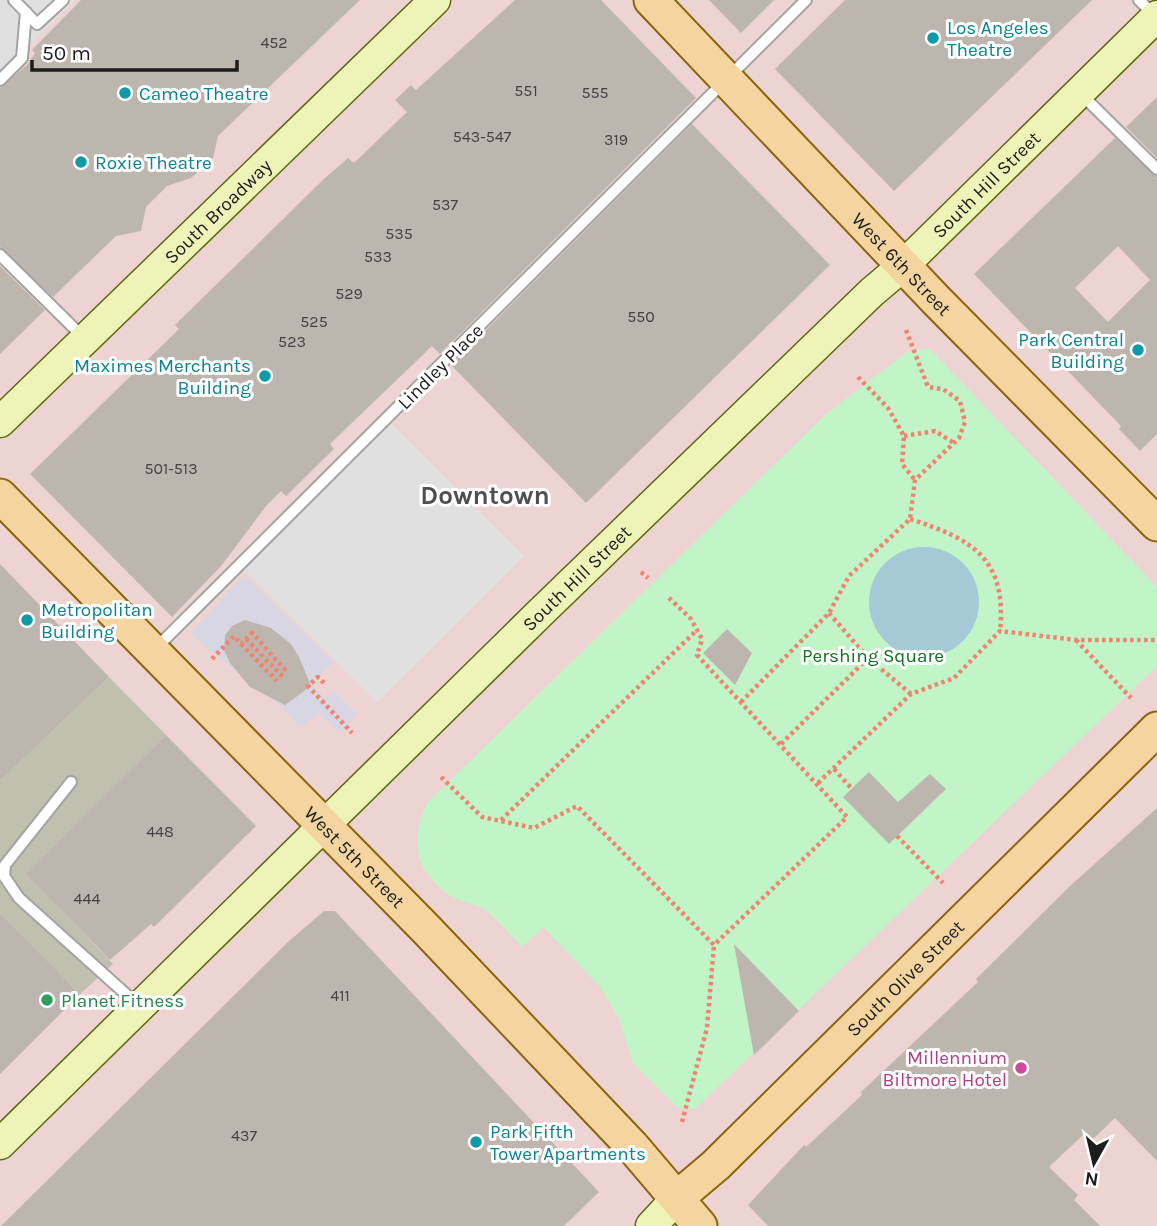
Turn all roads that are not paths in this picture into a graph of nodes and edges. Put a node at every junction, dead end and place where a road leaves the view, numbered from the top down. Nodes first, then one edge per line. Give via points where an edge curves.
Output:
1 (14, 0) edge
2 (62, 0) edge
3 (435, 0) edge
4 (651, 0) edge
5 (806, 0) edge
6 (1139, 0) edge
7 (26, 12) junction
8 (1157, 17) edge
9 (0, 80) edge
10 (727, 80) junction
11 (1080, 93) junction
12 (1157, 169) edge
13 (0, 255) edge
14 (904, 265) junction
15 (85, 339) junction
16 (0, 422) edge
17 (0, 496) edge
18 (1157, 524) edge
19 (152, 652) junction
20 (1157, 729) edge
21 (71, 782) dead end
22 (324, 826) junction
23 (140, 1007) junction
24 (0, 1144) edge
25 (677, 1199) junction
26 (651, 1226) edge
27 (700, 1226) edge

1 - 7 lane
2 - 7 lane via 37,24
3 - 15 main road, South Broadway
4 - 10 main road, West 6th Street
5 - 10 lane, Lindley Place
6 - 8 lane
7 - 9 lane via 22,58
8 - 11 main road, South Hill Street
10 - 14 main road, West 6th Street
10 - 19 lane, Lindley Place
11 - 12 lane
11 - 14 main road, South Hill Street
13 - 15 lane
14 - 18 main road, West 6th Street
14 - 22 main road, South Hill Street
15 - 16 main road, South Broadway
17 - 19 main road, West 5th Street
19 - 22 main road, West 5th Street
20 - 25 main road, South Olive Street
21 - 23 lane via 5,865 4,876 19,898
22 - 23 main road, South Hill Street
22 - 25 main road, West 5th Street via 623,1136
23 - 24 main road, South Hill Street
25 - 26 main road, South Olive Street
25 - 27 main road, West 5th Street

